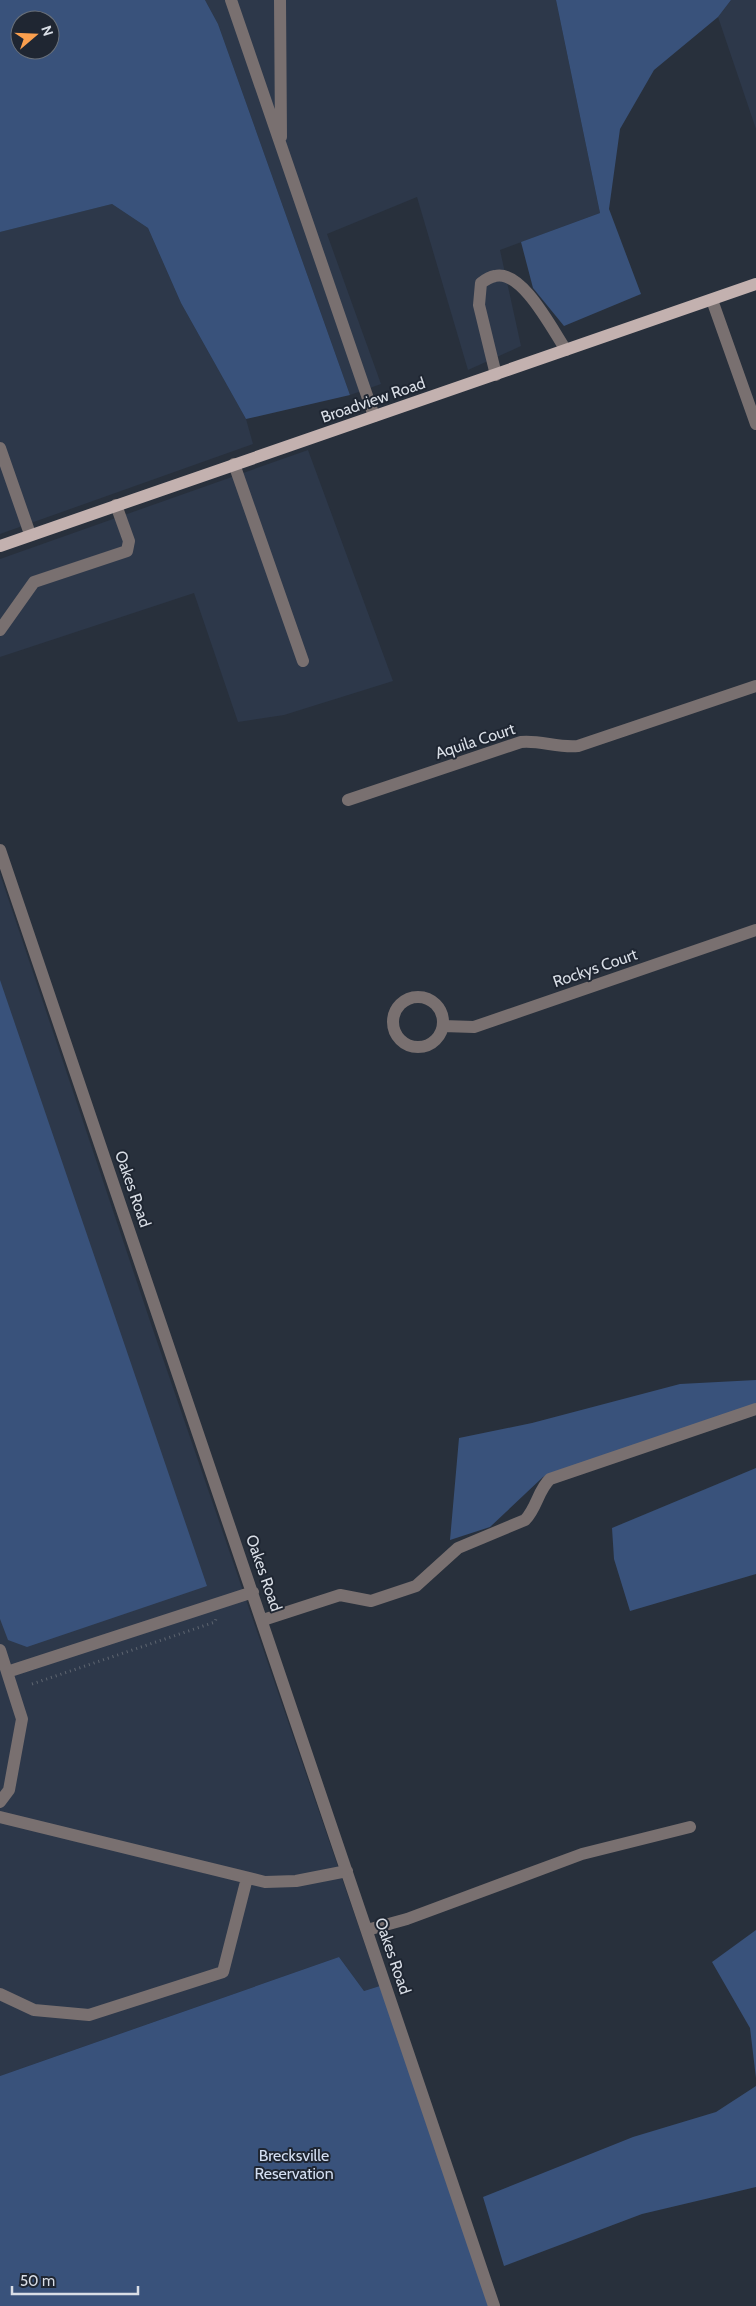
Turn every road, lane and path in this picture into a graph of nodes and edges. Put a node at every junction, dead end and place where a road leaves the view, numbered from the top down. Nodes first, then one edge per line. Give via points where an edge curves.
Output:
1 (231, 0) edge
2 (280, 0) edge
3 (281, 144) junction
4 (756, 284) edge
5 (712, 300) junction
6 (566, 350) junction
7 (496, 375) junction
8 (374, 416) junction
9 (756, 424) edge
10 (0, 448) edge
11 (234, 464) junction
12 (116, 505) junction
13 (30, 534) junction
14 (0, 546) edge
15 (0, 630) edge
16 (303, 661) dead end
17 (756, 686) edge
18 (348, 800) dead end
19 (0, 850) edge
20 (756, 930) edge
21 (443, 1026) dead end
22 (756, 1409) edge
23 (253, 1592) junction
24 (217, 1618) dead end
25 (262, 1620) junction
26 (0, 1650) edge
27 (8, 1672) junction
28 (32, 1684) dead end
29 (0, 1802) edge
30 (0, 1817) edge
31 (690, 1827) dead end
32 (347, 1871) junction
33 (247, 1878) junction
34 (367, 1930) junction
35 (0, 1994) edge
36 (494, 2306) edge

1 - 3 street
2 - 3 street
3 - 8 street
4 - 5 main road, Broadview Road
5 - 6 main road, Broadview Road
5 - 9 street
6 - 7 main road, Broadview Road
6 - 7 street via 536,302 515,280 496,275 481,282 479,305
7 - 8 main road, Broadview Road
8 - 11 main road, Broadview Road
10 - 13 street
11 - 12 main road, Broadview Road
11 - 16 street
12 - 13 main road, Broadview Road
12 - 15 street via 129,541 127,551 34,582
13 - 14 main road, Broadview Road
17 - 18 street, Aquila Court via 578,746 521,742
19 - 23 street, Oakes Road
20 - 21 street, Rockys Court via 474,1027
22 - 25 street via 550,1479 525,1520 458,1548 416,1586 371,1601 340,1595
23 - 25 street, Oakes Road
23 - 27 street
24 - 28 path via 215,1622
25 - 32 street, Oakes Road
26 - 27 street
27 - 29 street via 22,1719 9,1790
30 - 33 street
31 - 34 street via 582,1854 407,1919
32 - 33 street via 296,1881 265,1882
32 - 34 street, Oakes Road
33 - 35 street via 223,1972 89,2015 34,2010
34 - 36 street, Oakes Road

